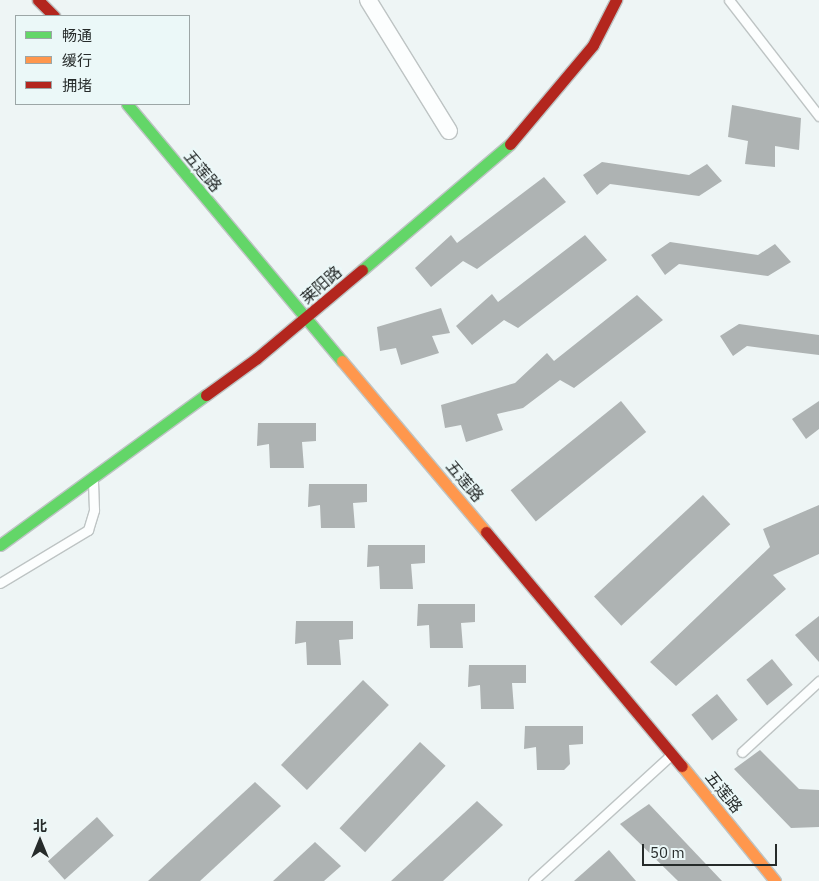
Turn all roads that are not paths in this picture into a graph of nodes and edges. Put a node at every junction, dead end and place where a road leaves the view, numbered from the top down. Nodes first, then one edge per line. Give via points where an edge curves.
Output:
1 (38, 0) edge
2 (368, 0) edge
3 (616, 0) edge
4 (729, 0) edge
5 (53, 15) edge
6 (128, 105) edge
7 (819, 116) edge
8 (449, 131) dead end
9 (307, 318) junction
10 (93, 478) junction
11 (0, 546) edge
12 (0, 583) edge
13 (819, 681) edge
14 (742, 752) dead end
15 (672, 754) junction
16 (533, 881) edge
17 (775, 881) edge

1 - 5 street
2 - 8 street
3 - 9 street, 莱阳路 via 593,45 506,149
4 - 7 lane
6 - 9 street, 五莲路
9 - 10 street, 莱阳路
9 - 15 street, 五莲路
10 - 11 street, 莱阳路
10 - 12 lane via 94,510 88,530
13 - 14 lane
15 - 16 lane
15 - 17 street, 五莲路

